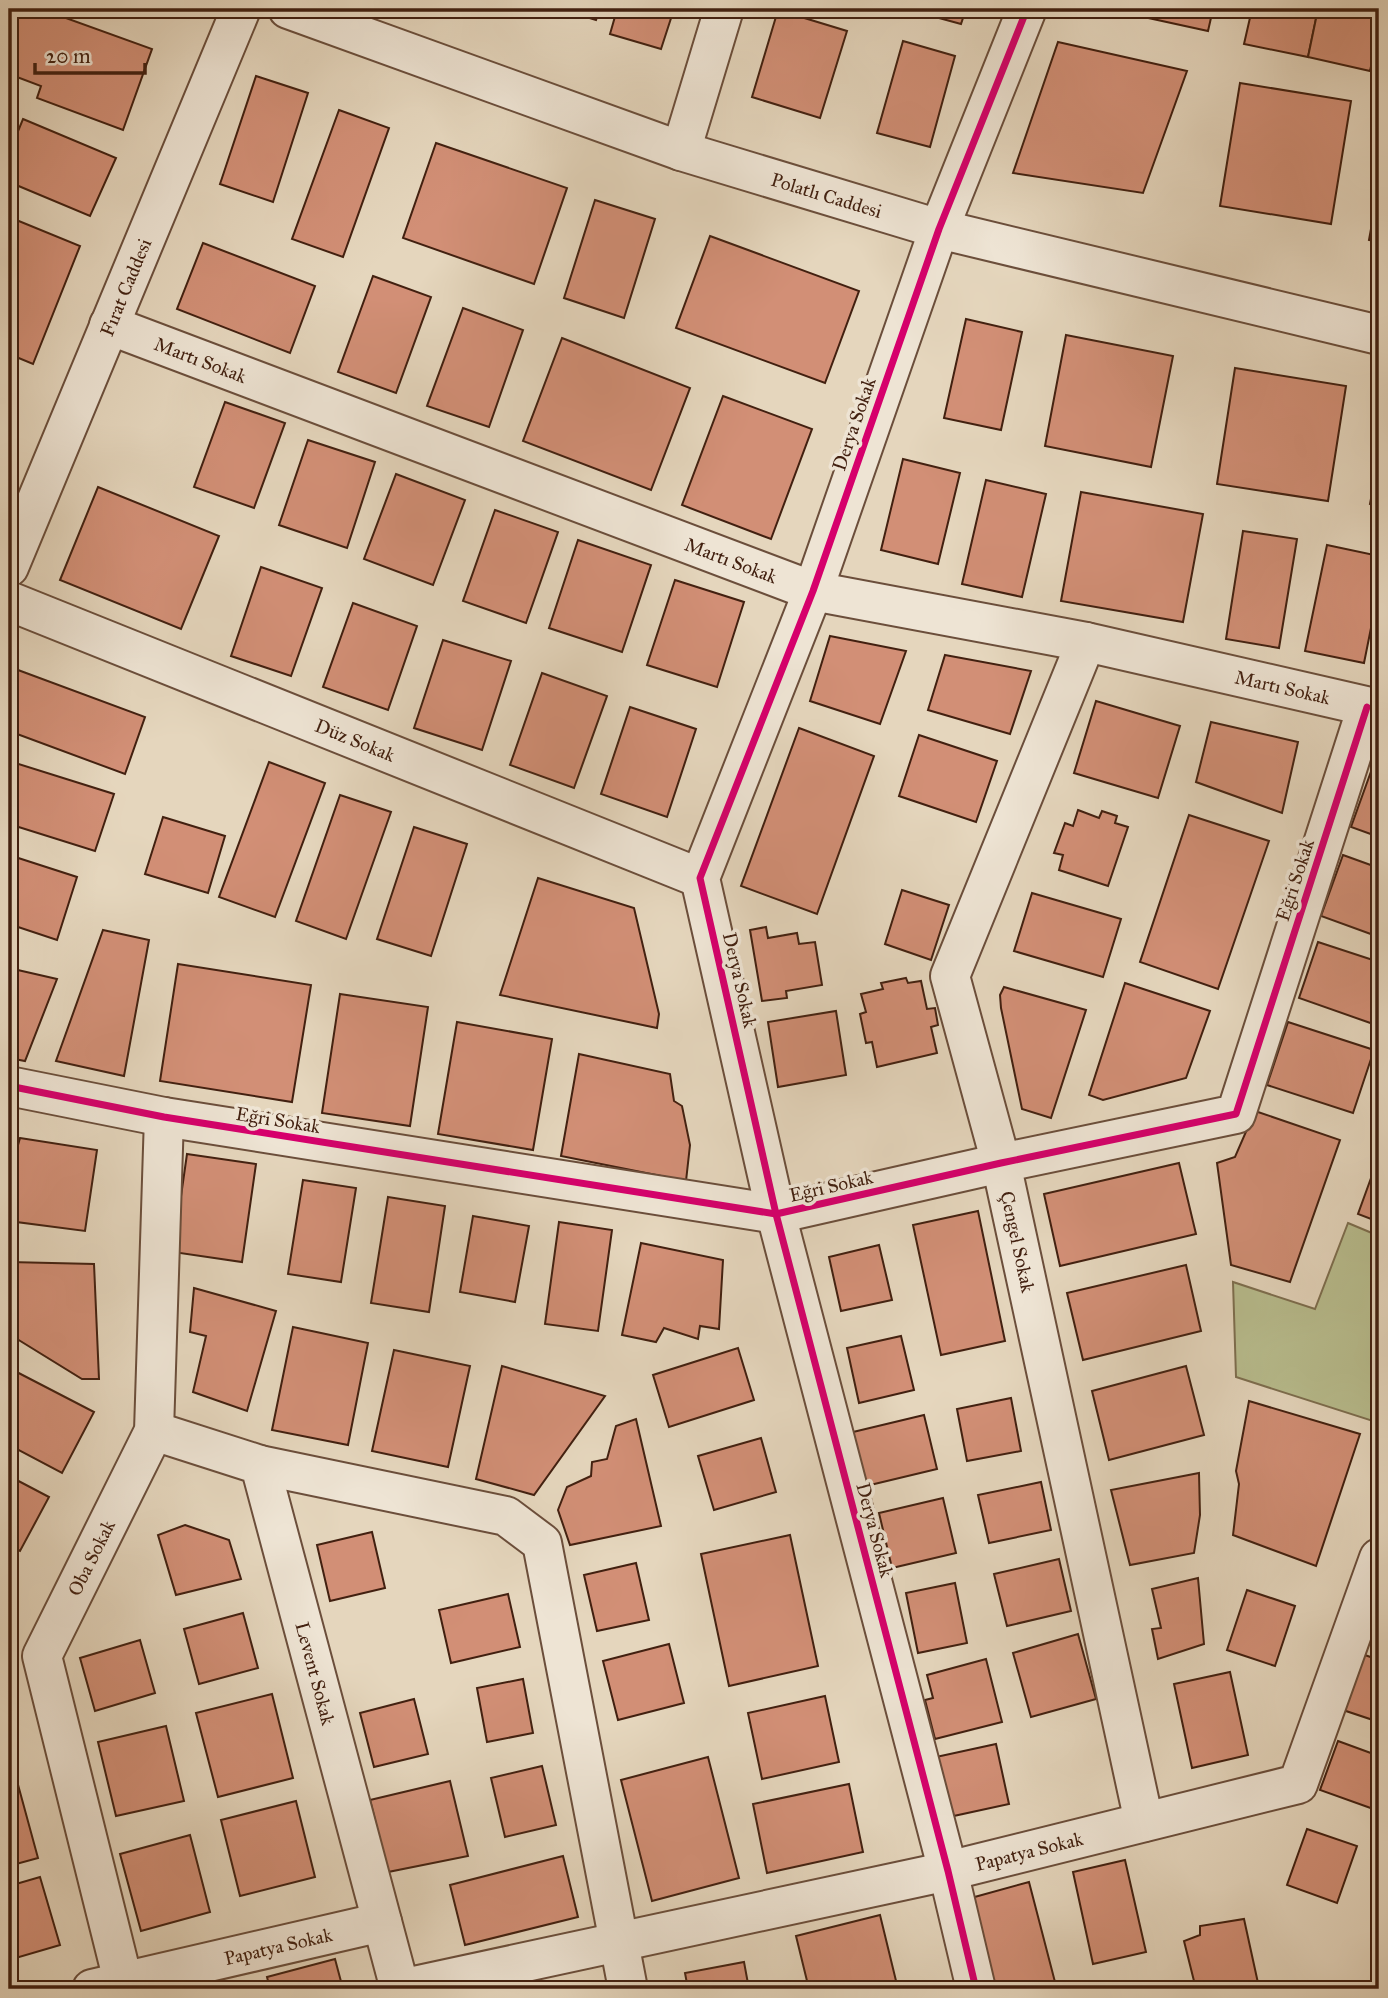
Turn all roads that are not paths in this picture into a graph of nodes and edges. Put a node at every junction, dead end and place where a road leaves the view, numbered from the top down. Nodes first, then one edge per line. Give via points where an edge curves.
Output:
1 (241, 9) edge
2 (288, 9) edge
3 (724, 9) edge
4 (1027, 9) edge
5 (681, 151) junction
6 (939, 229) junction
7 (109, 325) junction
8 (1379, 335) edge
9 (9, 567) edge
10 (813, 591) junction
11 (9, 601) edge
12 (1086, 642) junction
13 (1373, 708) edge
14 (700, 878) junction
15 (9, 1086) edge
16 (163, 1118) junction
17 (1001, 1163) junction
18 (776, 1214) junction
19 (154, 1431) junction
20 (260, 1465) junction
21 (1379, 1558) edge
22 (1144, 1822) junction
23 (948, 1871) junction
24 (382, 1922) junction
25 (618, 1942) junction
26 (114, 1987) edge
27 (400, 1989) edge
28 (628, 1989) edge
29 (976, 1989) edge

1 - 7 street, Fırat Caddesi
2 - 5 street, Polatlı Caddesi
3 - 5 street
4 - 6 street, Derya Sokak
5 - 6 street, Polatlı Caddesi
6 - 8 street, Polatlı Caddesi
6 - 10 street, Derya Sokak
7 - 9 street, Fırat Caddesi
7 - 10 street, Martı Sokak
10 - 12 street, Martı Sokak
10 - 14 street, Derya Sokak
11 - 14 street, Düz Sokak
12 - 13 street, Martı Sokak
12 - 17 street, Çengel Sokak via 950,976
13 - 17 street, Eğri Sokak via 1236,1114
14 - 18 street, Derya Sokak
15 - 16 street, Eğri Sokak
16 - 18 street, Eğri Sokak
16 - 19 street, Oba Sokak
17 - 18 street, Eğri Sokak
17 - 22 street, Çengel Sokak
18 - 23 street, Derya Sokak
19 - 20 street
19 - 26 street, Oba Sokak via 42,1656
20 - 24 street, Levent Sokak
20 - 25 street via 506,1516 542,1543
21 - 22 street, Papatya Sokak via 1298,1784
22 - 23 street, Papatya Sokak
23 - 25 street, Papatya Sokak
23 - 29 street, Derya Sokak
24 - 26 street, Papatya Sokak
24 - 27 street, Levent Sokak
25 - 27 street, Papatya Sokak
25 - 28 street

